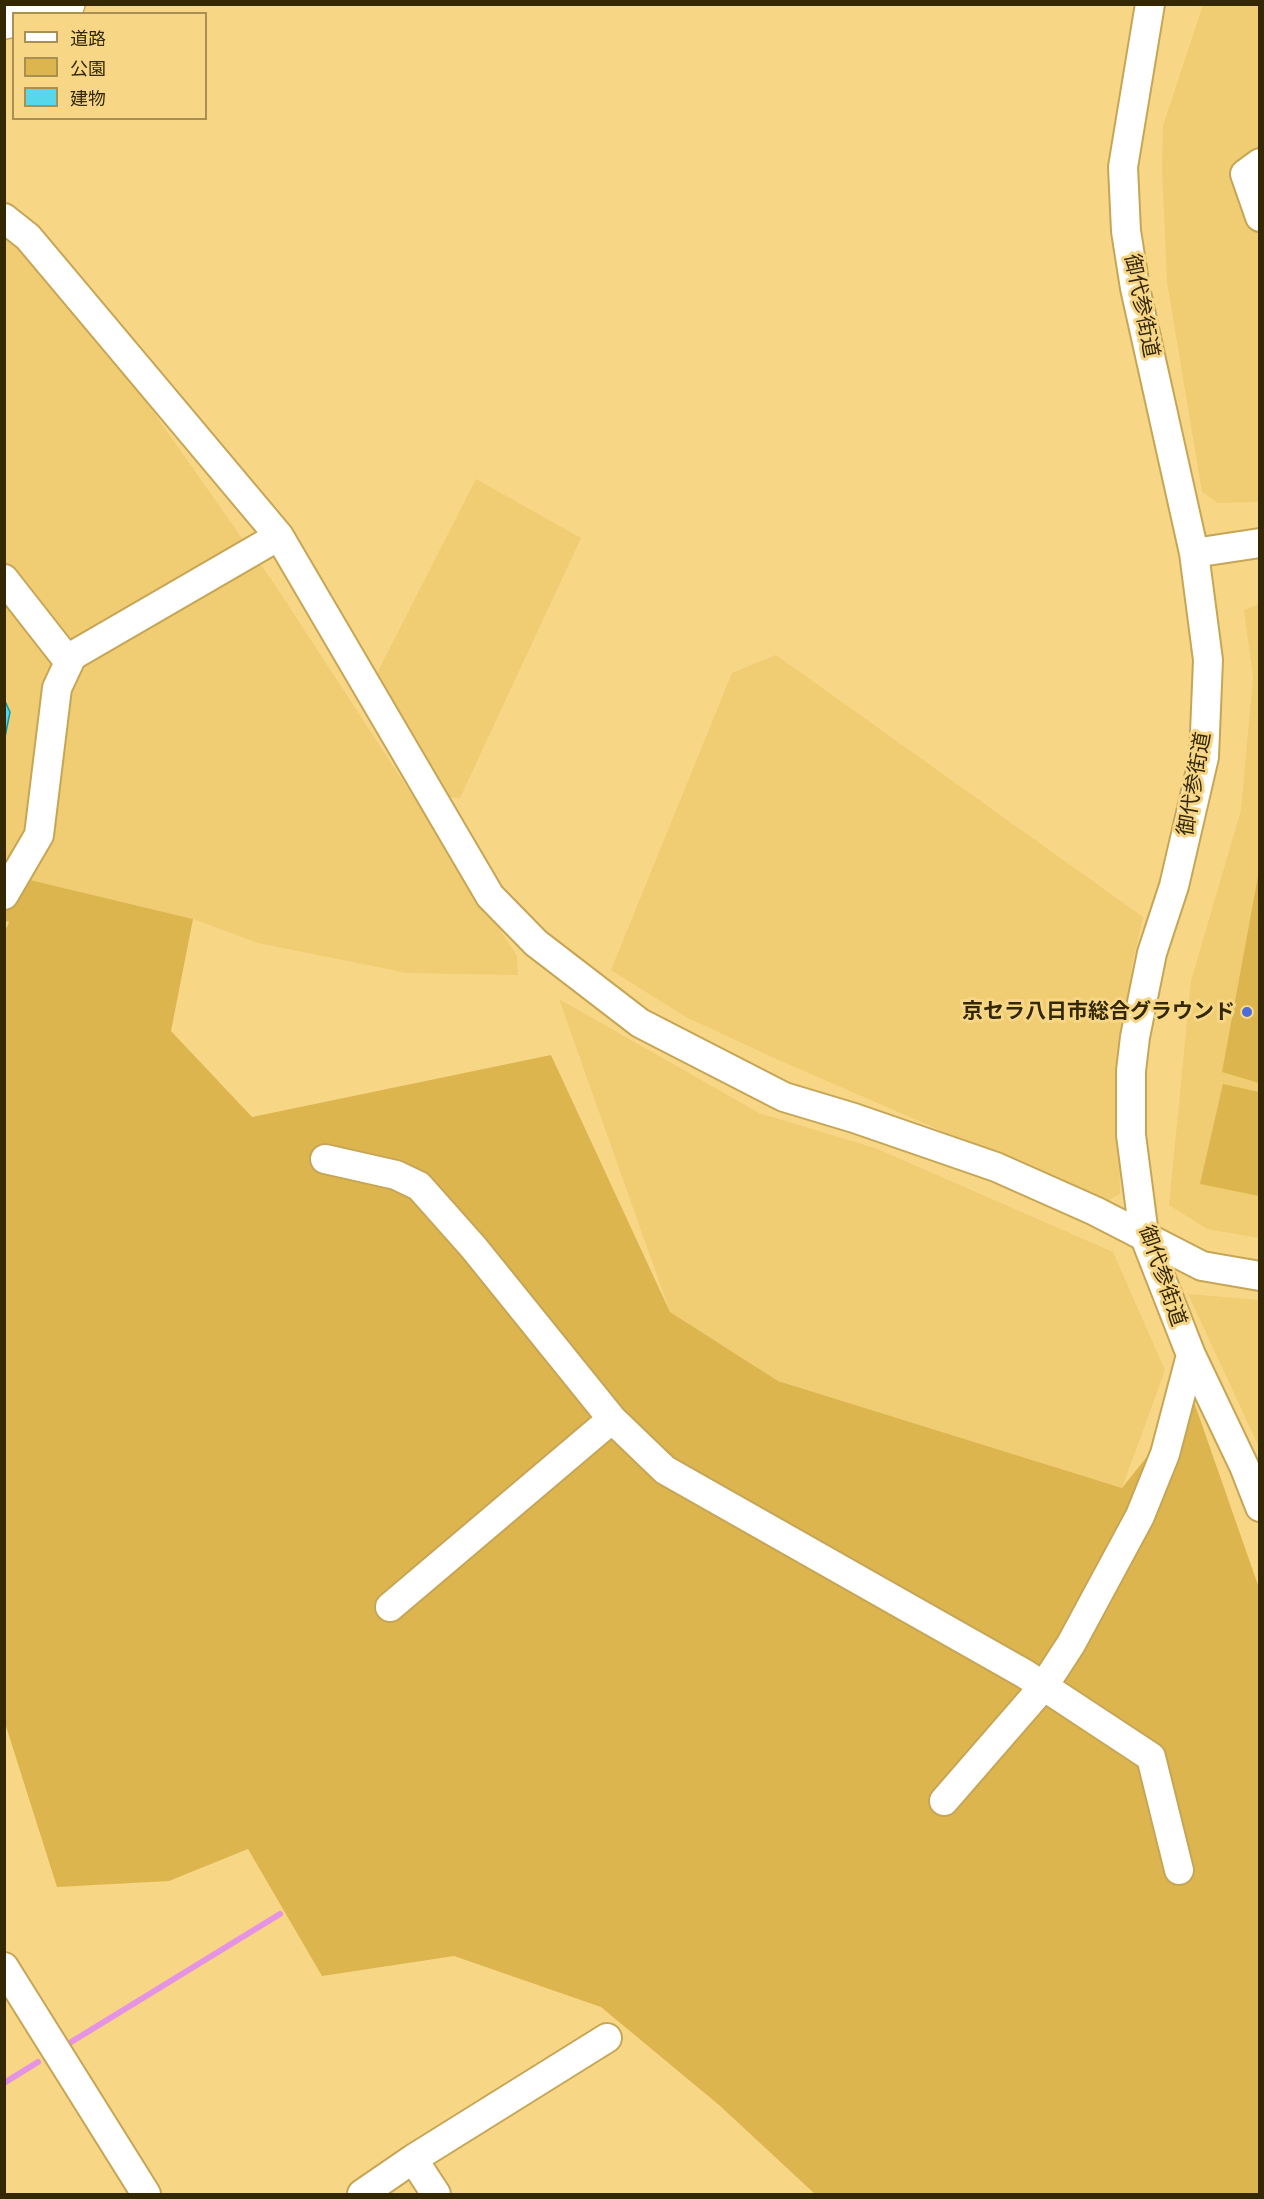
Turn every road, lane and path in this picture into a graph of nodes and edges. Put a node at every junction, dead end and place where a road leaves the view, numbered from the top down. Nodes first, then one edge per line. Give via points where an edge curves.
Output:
1 (68, 4) edge
2 (1150, 4) edge
3 (42, 12) edge
4 (1260, 163) edge
5 (1260, 217) edge
6 (4, 218) edge
7 (279, 536) junction
8 (1260, 543) edge
9 (1194, 553) junction
10 (7, 586) edge
11 (69, 662) junction
12 (4, 895) edge
13 (325, 1159) dead end
14 (1144, 1235) junction
15 (1260, 1276) edge
16 (1191, 1355) junction
17 (612, 1419) junction
18 (1260, 1507) edge
19 (390, 1607) dead end
20 (1043, 1687) junction
21 (944, 1802) dead end
22 (1179, 1869) dead end
23 (4, 1967) edge
24 (607, 2038) dead end
25 (413, 2159) junction
26 (146, 2194) edge
27 (362, 2194) edge
28 (436, 2194) edge

1 - 3 highway
2 - 9 street, 御代参街道 via 1123,167 1126,231
4 - 5 street via 1245,174
6 - 7 street via 28,237
7 - 11 street via 72,656
7 - 14 street via 490,896 536,943 640,1023 784,1097 996,1167
8 - 9 street
9 - 14 street, 御代参街道 via 1208,660 1204,757 1174,886 1152,953 1131,1071 1131,1135
10 - 11 street
11 - 12 street via 57,688 39,835
13 - 17 street via 396,1175 419,1186
14 - 15 street via 1202,1266
14 - 16 street, 御代参街道
16 - 18 street, 御代参街道
16 - 20 street via 1165,1454 1140,1516 1071,1644
17 - 19 street
17 - 20 street via 665,1470 870,1584
20 - 21 street
20 - 22 street via 1151,1757
23 - 26 street
24 - 25 street
25 - 27 street
25 - 28 street

